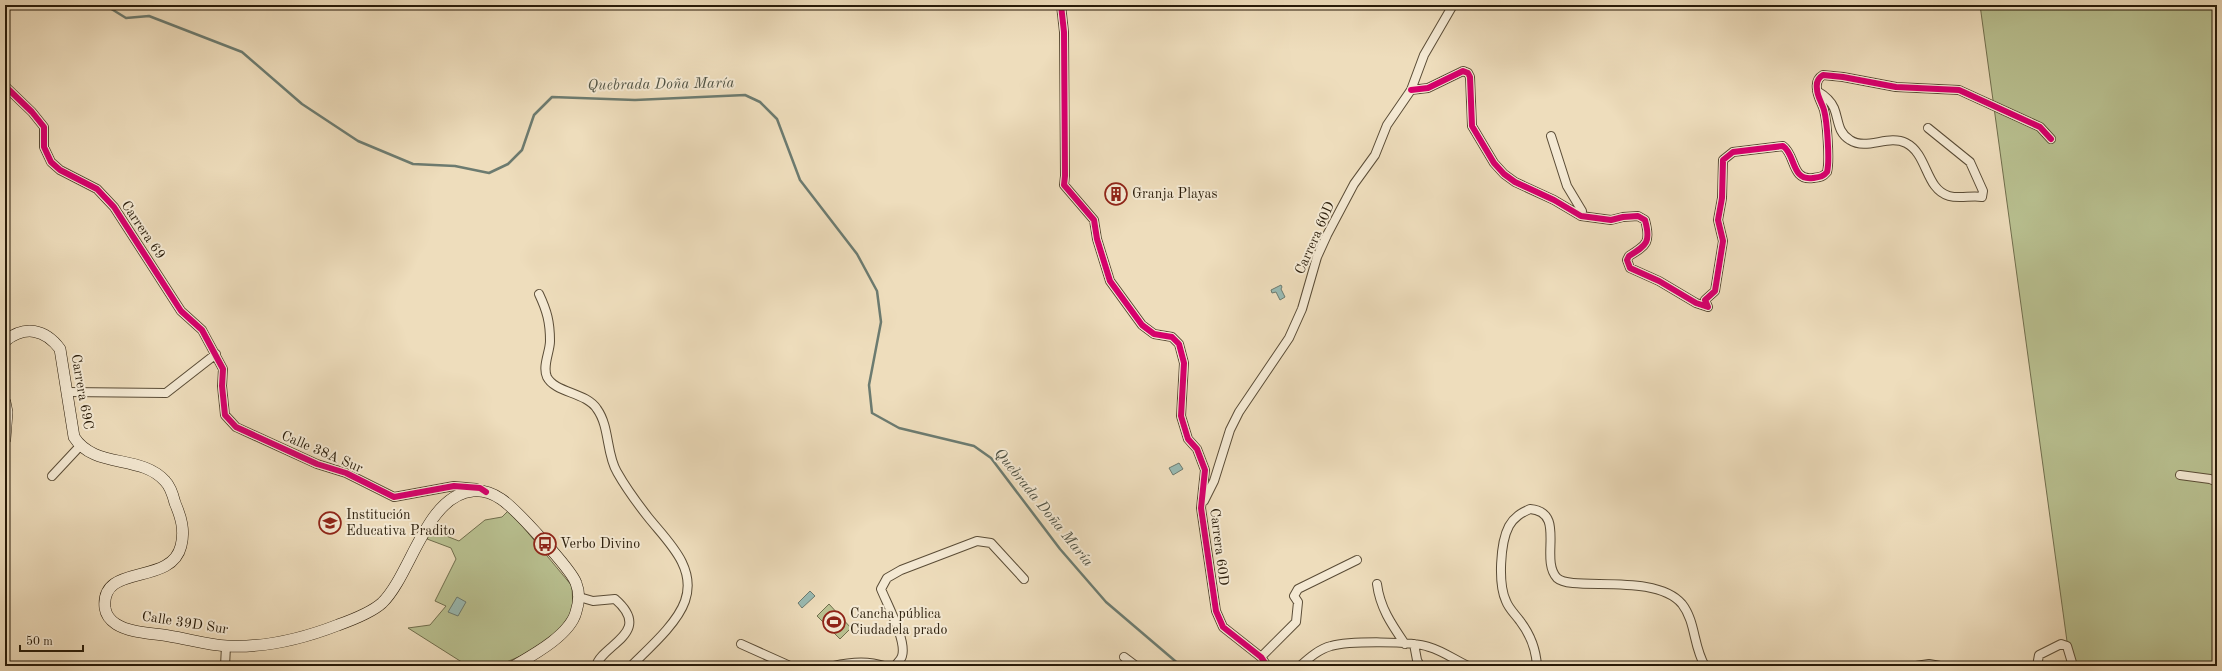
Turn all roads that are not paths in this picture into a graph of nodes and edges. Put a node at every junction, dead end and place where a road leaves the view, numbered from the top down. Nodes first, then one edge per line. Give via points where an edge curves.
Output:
1 (1061, 5) edge
2 (1453, 5) edge
3 (5, 86) edge
4 (1411, 90) junction
5 (1817, 90) junction
6 (1928, 128) dead end
7 (1551, 136) dead end
8 (2051, 139) dead end
9 (1581, 216) junction
10 (539, 294) dead end
11 (5, 341) edge
12 (216, 354) junction
13 (68, 392) junction
14 (5, 402) edge
15 (225, 415) joint
16 (5, 439) edge
17 (80, 446) junction
18 (2180, 475) dead end
19 (52, 476) dead end
20 (2217, 482) edge
21 (486, 492) junction
22 (1201, 508) junction
23 (1357, 560) dead end
24 (1024, 579) dead end
25 (1377, 584) dead end
26 (579, 597) junction
27 (741, 644) dead end
28 (1404, 644) junction
29 (1414, 644) junction
30 (226, 646) junction
31 (1124, 657) dead end
32 (1261, 657) junction
33 (225, 666) edge
34 (514, 666) edge
35 (596, 666) edge
36 (631, 666) edge
37 (790, 666) edge
38 (832, 666) edge
39 (884, 666) edge
40 (895, 666) edge
41 (1136, 666) edge
42 (1267, 666) edge
43 (1300, 666) edge
44 (1420, 666) edge
45 (1468, 666) edge
46 (1538, 666) edge
47 (1704, 666) edge
48 (1916, 666) edge
49 (1940, 666) edge
50 (2037, 666) edge
51 (2073, 666) edge

1 - 22 street, Carrera 60D via 1064,32 1064,185 1094,220 1110,282 1142,325 1154,334 1172,337 1179,344 1184,363 1181,416 1188,439 1196,449 1205,470
2 - 4 street, Carrera 60D via 1424,55
3 - 12 street, Carrera 69 via 44,127 44,147 52,162 60,170 97,189 114,207 181,311 202,330
4 - 9 street via 1428,88 1464,71 1468,72 1472,126 1498,168 1515,182
4 - 22 street, Carrera 60D via 1387,125 1374,155 1354,184 1327,235 1317,257 1302,309 1289,338 1239,412 1230,430 1214,481
5 - 6 street via 1834,108 1837,125 1849,140 1862,144 1904,142 1920,155 1935,185 1942,193 1955,197 1982,197 1983,191 1970,162
5 - 8 street via 1818,80 1826,74 1896,87 1959,90 2040,127
5 - 9 street via 1826,117 1829,156 1827,172 1822,177 1809,179 1801,176 1783,146 1733,152 1723,160 1718,220 1722,241 1715,291 1705,300 1708,307 1630,268 1627,260 1629,256 1643,248 1646,242 1648,230 1645,220 1638,216 1611,220
7 - 9 street via 1567,186 1582,211
10 - 36 street via 549,317 550,342 546,372 548,378 555,385 583,397 597,408 606,428 616,471 648,518 679,556 686,571 688,586 685,601 662,634
11 - 13 main road, Carrera 69C via 22,332 38,332 52,339 60,349
12 - 13 street via 166,393
12 - 15 street, Carrera 69 via 223,369
13 - 17 main road, Carrera 69C via 74,437
14 - 16 main road via 8,412
15 - 21 street, Calle 38A Sur via 236,427 317,464 346,473 394,497 454,486 480,488
17 - 19 street
17 - 30 main road, Calle 39D Sur via 110,460 156,472 167,482 180,514 183,530 180,548 174,559 160,569 123,578 113,584 106,593 106,612 109,618 117,625 136,630
18 - 20 street
21 - 26 main road, Calle 38A Sur via 499,497 510,506 567,568 576,583
21 - 30 main road, Calle 39D Sur via 466,492 444,505 391,591 378,606 349,621 288,642
22 - 32 street, Carrera 60D via 1216,611 1223,627
23 - 32 street via 1298,589 1294,596 1298,602 1296,622
24 - 40 street via 991,543 977,541 901,570 887,578 881,589 900,636 902,650 902,656
25 - 28 street via 1384,611
26 - 34 main road via 572,622 542,648
26 - 35 street via 593,601 615,599 626,610 629,620 620,641
27 - 37 street
28 - 29 street
28 - 43 street via 1367,643 1331,646 1319,651
29 - 44 street
29 - 45 street via 1445,653
30 - 33 street
31 - 41 street
32 - 42 street, Carrera 60D
38 - 39 street via 850,662
46 - 47 street via 1528,634 1506,601 1501,576 1508,527 1516,517 1530,509 1543,513 1550,523 1551,565 1557,577 1566,582 1628,584 1671,594 1688,613
48 - 49 street
50 - 51 street via 2039,655 2061,644 2066,646

